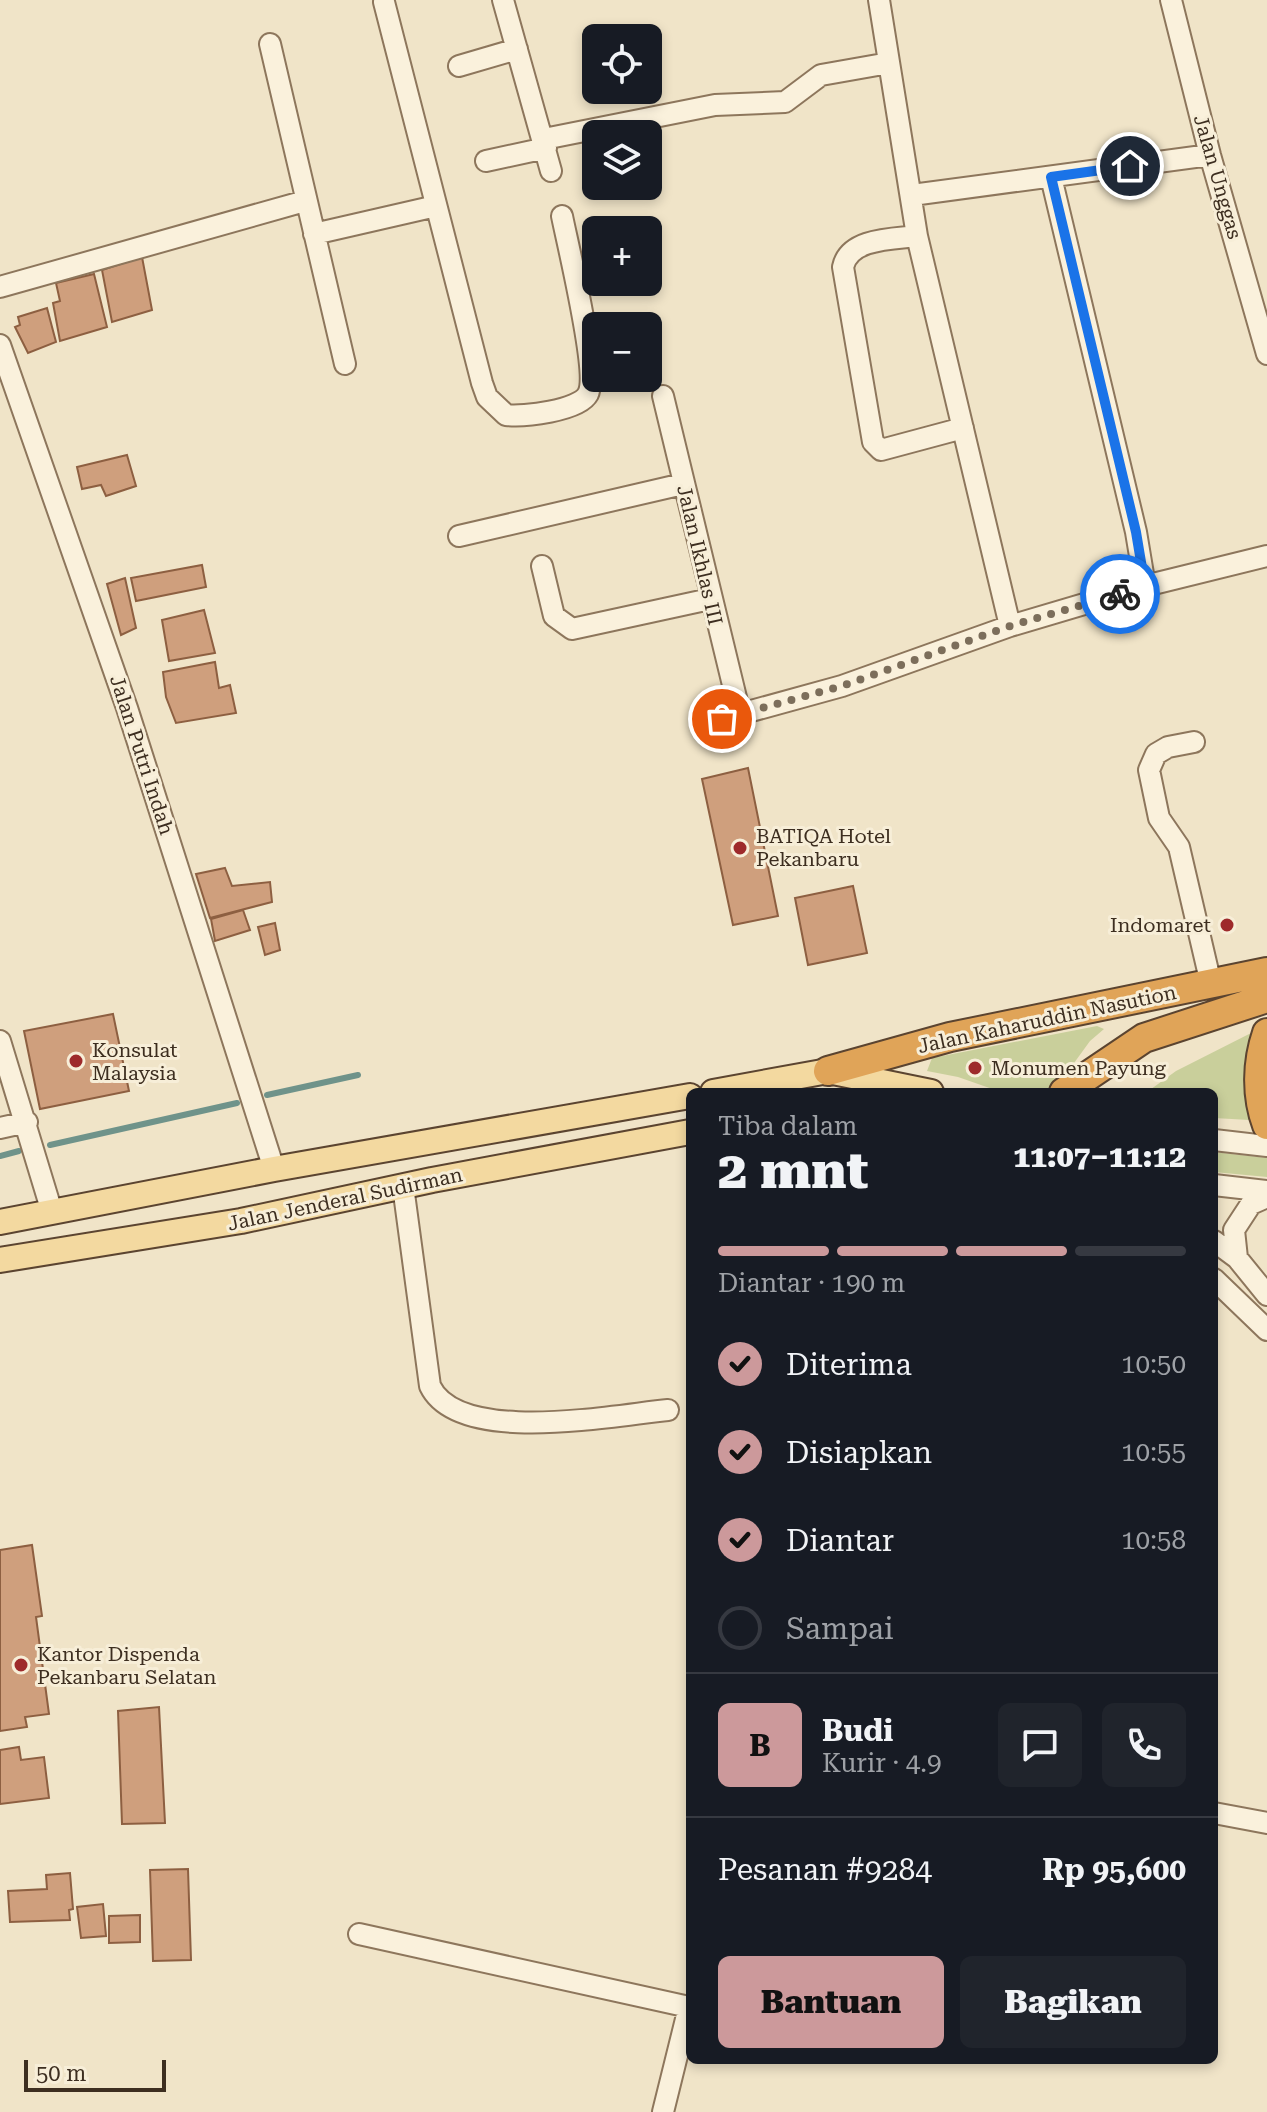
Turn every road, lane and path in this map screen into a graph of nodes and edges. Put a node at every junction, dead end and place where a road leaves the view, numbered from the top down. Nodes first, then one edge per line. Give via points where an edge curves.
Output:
1 (503, 0) edge
2 (879, 0) edge
3 (1171, 0) edge
4 (384, 2) edge
5 (270, 44) dead end
6 (517, 49) junction
7 (889, 63) junction
8 (459, 66) dead end
9 (545, 144) junction
10 (1210, 155) junction
11 (486, 161) dead end
12 (551, 171) dead end
13 (1051, 177) junction
14 (912, 195) junction
15 (305, 201) junction
16 (436, 206) junction
17 (562, 216) dead end
18 (314, 234) junction
19 (917, 236) junction
20 (0, 287) edge
21 (0, 345) edge
22 (1267, 354) edge
23 (345, 364) dead end
24 (663, 396) dead end
25 (963, 428) junction
26 (683, 484) junction
27 (459, 536) dead end
28 (1267, 556) edge
29 (542, 566) dead end
30 (1145, 586) junction
31 (710, 599) junction
32 (1010, 626) junction
33 (740, 714) junction
34 (704, 724) dead end
35 (1194, 742) dead end
36 (1267, 972) edge
37 (1211, 984) junction
38 (1267, 998) edge
39 (1267, 1033) edge
40 (0, 1041) edge
41 (828, 1071) junction
42 (735, 1088) edge
43 (911, 1088) edge
44 (1070, 1088) edge
45 (686, 1097) edge
46 (27, 1122) junction
47 (1267, 1125) edge
48 (0, 1128) edge
49 (686, 1133) edge
50 (1218, 1140) edge
51 (1267, 1146) edge
52 (274, 1169) junction
53 (234, 1177) junction
54 (403, 1186) junction
55 (1218, 1186) edge
56 (1267, 1194) edge
57 (52, 1212) junction
58 (241, 1221) junction
59 (0, 1222) edge
60 (1218, 1244) edge
61 (1237, 1258) junction
62 (0, 1260) edge
63 (1218, 1283) edge
64 (1267, 1295) edge
65 (1267, 1330) edge
66 (668, 1410) dead end
67 (1218, 1814) edge
68 (1267, 1823) edge
69 (359, 1934) dead end
70 (686, 2005) edge
71 (686, 2022) edge
72 (663, 2112) edge

1 - 6 street
2 - 7 street
3 - 10 street, Jalan Unggas
4 - 16 street
5 - 15 street
6 - 8 street
6 - 9 street
7 - 9 street via 821,75 785,102 715,105
7 - 14 street
9 - 11 street
9 - 12 street
10 - 13 street
10 - 22 street, Jalan Unggas
13 - 14 street
13 - 30 street
14 - 19 street
15 - 18 street
15 - 20 street
16 - 17 street via 487,397 496,409 516,416 580,403 590,389
16 - 18 street
18 - 23 street
19 - 25 street
19 - 25 street via 857,247 843,267 873,442 881,450
21 - 52 street, Jalan Putri Indah via 127,708
24 - 26 street, Jalan Ikhlas III
25 - 32 street
26 - 27 street
26 - 31 street, Jalan Ikhlas III
28 - 30 street
29 - 31 street via 554,616 572,629
30 - 32 street
31 - 33 street, Jalan Ikhlas III
32 - 33 street via 842,686
33 - 34 street
35 - 37 street via 1156,754 1149,770 1159,818 1179,847
36 - 37 highway, Jalan Kaharuddin Nasution
37 - 41 highway, Jalan Kaharuddin Nasution via 950,1037
38 - 44 highway, Jalan Kaharuddin Nasution via 1144,1038
39 - 47 highway via 1260,1060 1260,1103
40 - 46 street
41 - 42 main road
41 - 43 main road
45 - 52 main road, Jalan Jenderal Sudirman
46 - 48 street
46 - 57 street
49 - 54 main road, Jalan Jenderal Sudirman
50 - 51 street
52 - 53 main road, Jalan Jenderal Sudirman
53 - 57 main road, Jalan Jenderal Sudirman
53 - 58 main road
54 - 58 main road, Jalan Jenderal Sudirman
54 - 66 street via 428,1376 443,1404 455,1411 529,1424
55 - 56 street
56 - 61 street via 1251,1204 1234,1230
57 - 59 main road, Jalan Jenderal Sudirman
58 - 62 main road, Jalan Jenderal Sudirman
60 - 61 street
61 - 64 street
63 - 65 street
67 - 68 street
69 - 70 street
71 - 72 street

